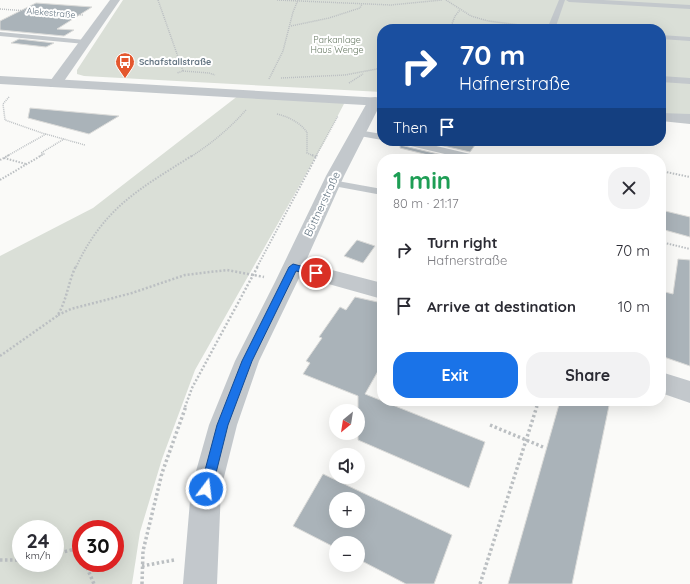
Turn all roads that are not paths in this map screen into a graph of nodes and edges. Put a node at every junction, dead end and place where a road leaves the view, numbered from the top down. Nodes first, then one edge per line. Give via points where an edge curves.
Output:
1 (115, 0) edge
2 (562, 0) edge
3 (569, 0) edge
4 (690, 7) edge
5 (553, 24) edge
6 (0, 34) edge
7 (666, 37) edge
8 (690, 39) edge
9 (85, 42) junction
10 (666, 79) edge
11 (0, 80) edge
12 (690, 81) edge
13 (54, 84) junction
14 (377, 101) edge
15 (377, 103) edge
16 (666, 117) edge
17 (690, 118) edge
18 (358, 133) junction
19 (377, 136) edge
20 (423, 146) edge
21 (458, 154) edge
22 (332, 183) junction
23 (377, 191) edge
24 (290, 275) junction
25 (377, 290) edge
26 (666, 384) edge
27 (690, 392) edge
28 (200, 584) edge

1 - 9 street
2 - 5 lane
3 - 4 lane
6 - 9 lane
7 - 8 lane
9 - 13 street
10 - 12 lane
11 - 13 street
13 - 14 street
15 - 18 street, Büttnerstraße
16 - 17 street
18 - 19 lane
18 - 22 street, Büttnerstraße
20 - 21 lane
22 - 23 lane
22 - 24 street, Büttnerstraße
24 - 25 street
24 - 28 street, Büttnerstraße via 247,361 223,425 206,489
26 - 27 street

